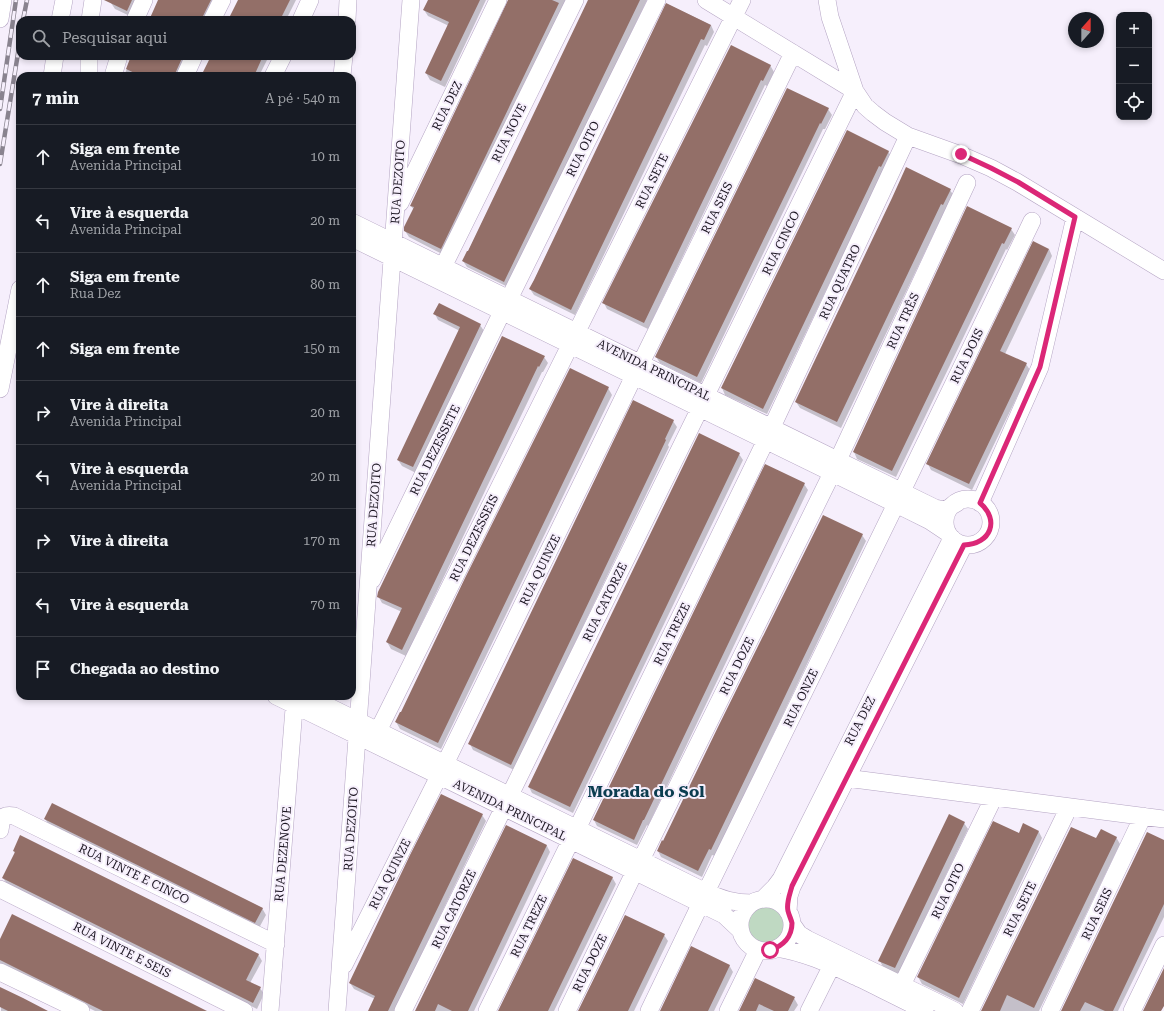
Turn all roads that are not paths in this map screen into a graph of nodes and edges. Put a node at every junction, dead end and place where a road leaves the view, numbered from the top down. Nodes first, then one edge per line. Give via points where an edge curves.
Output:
1 (3, 0) edge
2 (64, 0) edge
3 (93, 0) edge
4 (144, 0) edge
5 (222, 0) edge
6 (310, 0) edge
7 (348, 0) edge
8 (498, 0) edge
9 (575, 0) edge
10 (657, 0) edge
11 (706, 0) edge
12 (742, 0) edge
13 (827, 0) edge
14 (412, 2) edge
15 (61, 16) edge
16 (91, 16) edge
17 (137, 16) edge
18 (214, 16) edge
19 (302, 16) edge
20 (347, 16) edge
21 (733, 17) junction
22 (0, 19) edge
23 (793, 53) junction
24 (54, 60) edge
25 (89, 60) edge
26 (118, 60) edge
27 (192, 60) edge
28 (281, 60) edge
29 (344, 60) edge
30 (52, 72) edge
31 (88, 72) edge
32 (114, 72) edge
33 (187, 72) edge
34 (275, 72) edge
35 (342, 72) edge
36 (855, 91) junction
37 (908, 136) junction
38 (967, 183) dead end
39 (396, 212) junction
40 (1075, 217) junction
41 (1032, 221) dead end
42 (356, 225) edge
43 (356, 239) edge
44 (393, 250) junction
45 (443, 266) junction
46 (1164, 271) edge
47 (506, 305) junction
48 (16, 309) edge
49 (573, 338) junction
50 (638, 370) junction
51 (0, 389) edge
52 (703, 402) junction
53 (769, 434) junction
54 (835, 466) junction
55 (899, 498) junction
56 (956, 503) junction
57 (980, 503) junction
58 (955, 539) junction
59 (368, 589) junction
60 (299, 700) edge
61 (301, 700) edge
62 (358, 729) junction
63 (378, 731) junction
64 (442, 770) junction
65 (846, 778) junction
66 (994, 797) junction
67 (507, 801) junction
68 (1069, 807) junction
69 (1143, 816) junction
70 (1164, 819) edge
71 (0, 830) edge
72 (574, 834) junction
73 (638, 865) junction
74 (0, 889) edge
75 (703, 897) junction
76 (757, 901) junction
77 (790, 918) junction
78 (740, 930) junction
79 (276, 944) junction
80 (1164, 944) edge
81 (777, 948) junction
82 (758, 950) junction
83 (832, 965) junction
84 (0, 972) edge
85 (340, 973) junction
86 (896, 998) edge
87 (81, 1011) edge
88 (244, 1011) edge
89 (270, 1011) edge
90 (337, 1011) edge
91 (403, 1011) edge
92 (487, 1011) edge
93 (567, 1011) edge
94 (649, 1011) edge
95 (728, 1011) edge
96 (810, 1011) edge
97 (925, 1011) edge
98 (955, 1011) edge
99 (970, 1011) edge
100 (1050, 1011) edge
101 (1132, 1011) edge

1 - 22 street
2 - 15 street
3 - 16 street
4 - 17 street
5 - 18 street
6 - 19 street
7 - 20 street
8 - 39 street, RUA DEZ
9 - 45 street, RUA NOVE
10 - 47 street, RUA OITO
11 - 21 street
12 - 21 street, RUA SETE
13 - 36 street via 830,17
14 - 39 street, RUA DEZOITO
21 - 23 street
21 - 49 street, RUA SETE
23 - 36 street
23 - 50 street, RUA SEIS
24 - 30 street
25 - 31 street
26 - 32 street
27 - 33 street
28 - 34 street
29 - 35 street
36 - 37 street via 873,113
36 - 52 street, RUA CINCO
37 - 40 street via 961,154 991,168
37 - 53 street, RUA QUATRO
38 - 54 street, RUA TRÊS
39 - 44 street, RUA DEZOITO
40 - 46 street
40 - 57 street via 1040,367
41 - 55 street, RUA DOIS
42 - 44 street, AVENIDA PRINCIPAL
43 - 44 street, AVENIDA PRINCIPAL
44 - 45 street, AVENIDA PRINCIPAL
44 - 47 street, AVENIDA PRINCIPAL
44 - 59 street, RUA DEZOITO
45 - 47 street, AVENIDA PRINCIPAL
47 - 49 street, AVENIDA PRINCIPAL
47 - 59 street, RUA DEZESSETE
48 - 51 street
49 - 50 street, AVENIDA PRINCIPAL
49 - 63 street, RUA DEZESSEIS
50 - 52 street, AVENIDA PRINCIPAL
50 - 64 street, RUA QUINZE
52 - 53 street, AVENIDA PRINCIPAL
52 - 67 street, RUA CATORZE
53 - 54 street, AVENIDA PRINCIPAL
53 - 72 street, RUA TREZE
54 - 55 street, AVENIDA PRINCIPAL
54 - 73 street, RUA DOZE
55 - 56 street, AVENIDA PRINCIPAL via 945,510
55 - 58 street, AVENIDA PRINCIPAL
55 - 75 street, RUA ONZE
56 - 57 street, AVENIDA PRINCIPAL via 968,500
56 - 58 street via 947,513 946,519 946,526
57 - 58 street via 990,515 990,530 986,537 972,545
58 - 65 street
58 - 76 street, RUA DEZ via 781,879
59 - 62 street, RUA DEZOITO
60 - 79 street, RUA DEZENOVE
61 - 62 street, AVENIDA PRINCIPAL
62 - 63 street, AVENIDA PRINCIPAL
62 - 64 street, AVENIDA PRINCIPAL
62 - 85 street, RUA DEZOITO
63 - 64 street, AVENIDA PRINCIPAL
64 - 67 street, AVENIDA PRINCIPAL
64 - 85 street, RUA QUINZE
65 - 66 street
65 - 77 street via 792,886 789,896
66 - 68 street
66 - 86 street, RUA OITO
67 - 72 street, AVENIDA PRINCIPAL
67 - 91 street, RUA CATORZE
68 - 69 street
68 - 99 street, RUA SETE
69 - 70 street
69 - 100 street, RUA SEIS
71 - 79 street, RUA VINTE E CINCO via 4,816 14,816
72 - 73 street, AVENIDA PRINCIPAL
72 - 92 street, RUA TREZE
73 - 75 street, AVENIDA PRINCIPAL
73 - 93 street, RUA DOZE
74 - 88 street, RUA VINTE E SEIS
75 - 76 street, AVENIDA PRINCIPAL via 738,903
75 - 78 street, AVENIDA PRINCIPAL
75 - 94 street, RUA ONZE
76 - 77 street, AVENIDA PRINCIPAL via 778,902
76 - 78 street via 746,908 740,922
77 - 81 street via 791,931 788,938
77 - 86 street, AVENIDA PRINCIPAL via 799,934
78 - 82 street, AVENIDA PRINCIPAL via 743,938
79 - 89 street, RUA DEZENOVE
80 - 101 street
81 - 82 street
81 - 83 street via 806,954
82 - 95 street
83 - 86 street
83 - 96 street
84 - 87 street
85 - 90 street, RUA DEZOITO
86 - 97 street
86 - 98 street

